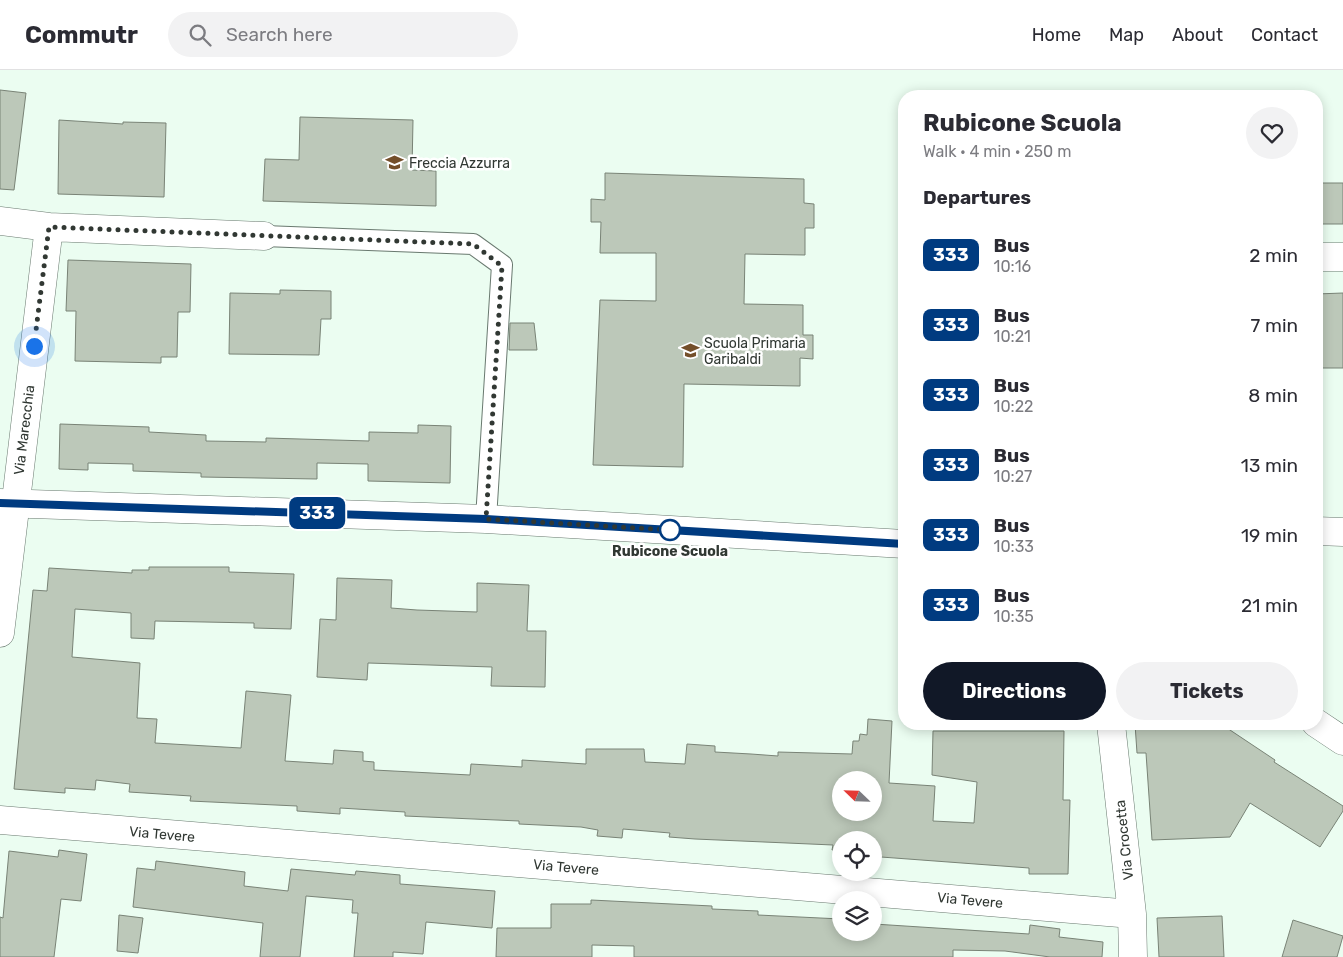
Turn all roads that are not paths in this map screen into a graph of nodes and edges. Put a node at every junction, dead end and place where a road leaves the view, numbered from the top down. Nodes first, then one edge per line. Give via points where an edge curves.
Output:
1 (0, 221) edge
2 (49, 227) junction
3 (264, 236) joint
4 (1323, 257) edge
5 (1343, 257) edge
6 (7, 503) edge
7 (486, 519) junction
8 (1323, 531) edge
9 (1343, 532) edge
10 (898, 544) edge
11 (0, 633) edge
12 (1323, 728) edge
13 (1112, 730) edge
14 (1343, 741) edge
15 (0, 820) edge
16 (1132, 914) junction
17 (1133, 957) edge

1 - 2 street
2 - 3 street
2 - 6 street, Via Marecchia
3 - 7 street via 473,244 502,266
4 - 5 street
6 - 7 street
6 - 11 street, Via Marecchia
7 - 10 street
8 - 9 street
12 - 14 street
13 - 16 street, Via Crocetta
15 - 16 street, Via Tevere
16 - 17 street, Via Crocetta

